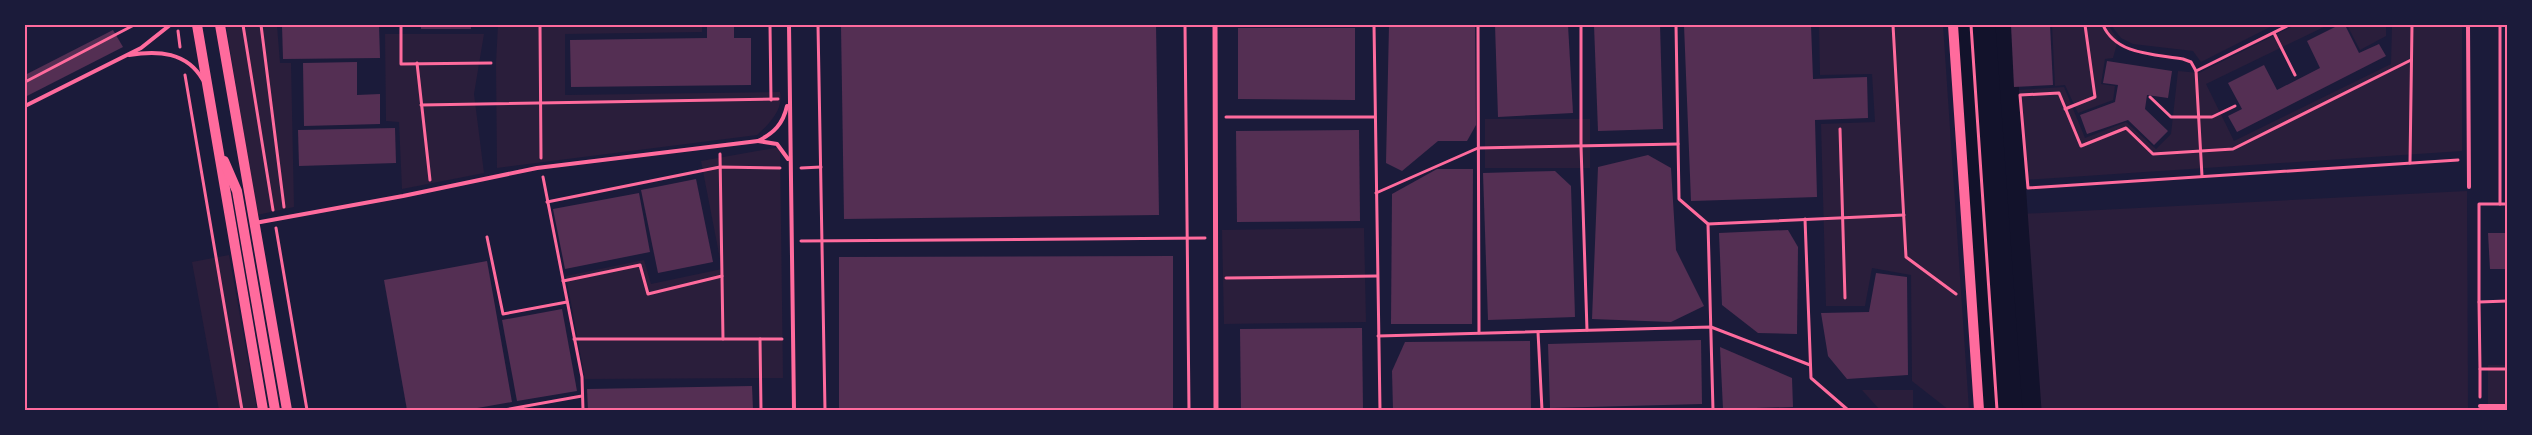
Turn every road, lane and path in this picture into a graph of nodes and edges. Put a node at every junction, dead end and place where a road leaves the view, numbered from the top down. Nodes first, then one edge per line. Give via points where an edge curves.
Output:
1 (134, 25) edge
2 (170, 25) edge
3 (177, 25) edge
4 (197, 25) edge
5 (220, 25) edge
6 (261, 25) edge
7 (400, 25) edge
8 (540, 25) edge
9 (770, 25) edge
10 (789, 25) edge
11 (818, 25) edge
12 (1185, 25) edge
13 (1215, 25) edge
14 (1374, 25) edge
15 (1478, 25) edge
16 (1581, 25) edge
17 (1676, 25) edge
18 (1893, 25) edge
19 (1953, 25) edge
20 (1971, 25) edge
21 (2085, 25) edge
22 (2103, 25) edge
23 (2289, 25) edge
24 (2412, 25) edge
25 (2468, 25) edge
26 (2500, 25) edge
27 (2274, 33) junction
28 (124, 56) junction
29 (182, 59) junction
30 (2412, 60) junction
31 (417, 63) junction
32 (491, 63) dead end
33 (2196, 71) junction
34 (2295, 75) dead end
35 (25, 82) edge
36 (209, 92) junction
37 (2150, 97) dead end
38 (789, 99) junction
39 (771, 100) junction
40 (540, 104) junction
41 (25, 106) edge
42 (422, 106) junction
43 (2234, 106) dead end
44 (2065, 109) junction
45 (2500, 112) junction
46 (2507, 112) edge
47 (1215, 117) junction
48 (1375, 117) junction
49 (2199, 117) junction
50 (1840, 130) dead end
51 (758, 140) junction
52 (239, 141) junction
53 (217, 144) junction
54 (1678, 144) junction
55 (720, 145) junction
56 (1581, 146) junction
57 (1478, 148) junction
58 (2200, 151) junction
59 (2468, 159) junction
60 (2410, 163) junction
61 (720, 167) junction
62 (820, 167) junction
63 (541, 168) junction
64 (790, 168) junction
65 (2202, 176) junction
66 (2468, 187) dead end
67 (431, 190) junction
68 (236, 191) junction
69 (1376, 193) junction
70 (547, 202) junction
71 (2500, 204) junction
72 (2507, 204) edge
73 (1904, 215) junction
74 (285, 217) junction
75 (1843, 218) junction
76 (1805, 219) junction
77 (253, 223) junction
78 (1708, 224) junction
79 (231, 227) junction
80 (487, 236) dead end
81 (1187, 238) junction
82 (1215, 238) junction
83 (791, 240) junction
84 (822, 240) junction
85 (722, 276) junction
86 (1377, 276) junction
87 (1215, 278) junction
88 (563, 281) junction
89 (1956, 294) dead end
90 (1845, 298) dead end
91 (2507, 301) edge
92 (567, 302) junction
93 (2479, 302) junction
94 (1711, 327) junction
95 (1587, 330) junction
96 (1538, 332) junction
97 (1479, 334) junction
98 (1378, 336) junction
99 (760, 338) junction
100 (574, 339) junction
101 (724, 339) junction
102 (793, 339) junction
103 (1810, 365) junction
104 (2480, 369) junction
105 (2507, 369) edge
106 (582, 396) junction
107 (2480, 406) joint
108 (2507, 406) edge
109 (242, 410) edge
110 (262, 410) edge
111 (275, 410) edge
112 (287, 410) edge
113 (504, 410) edge
114 (583, 410) edge
115 (761, 410) edge
116 (794, 410) edge
117 (824, 410) edge
118 (1189, 410) edge
119 (1216, 410) edge
120 (1380, 410) edge
121 (1542, 410) edge
122 (1712, 410) edge
123 (1848, 410) edge
124 (1979, 410) edge
125 (1997, 410) edge

1 - 35 path
2 - 28 lane via 141,48
3 - 29 path
4 - 36 main road
5 - 52 main road
6 - 74 path
7 - 31 path via 401,64
8 - 40 path
9 - 39 path
10 - 38 lane
11 - 62 path
12 - 81 path
13 - 47 street
14 - 48 path
15 - 57 path
16 - 56 path
17 - 54 path
18 - 73 path
19 - 124 main road
20 - 125 path
21 - 44 path via 2095,97
22 - 33 path via 2114,42 2126,48 2182,59 2191,62
23 - 27 path
24 - 30 path
25 - 59 lane
26 - 45 path
27 - 33 path
27 - 34 path
28 - 29 lane via 162,52
28 - 41 lane
29 - 36 lane via 197,70
29 - 109 path
30 - 58 path via 2233,150
30 - 60 path
31 - 32 path
31 - 42 path
33 - 49 path
36 - 53 main road
37 - 49 path via 2171,117
38 - 39 path
38 - 51 lane via 780,125
38 - 64 lane
39 - 40 path
40 - 42 path
40 - 63 path
42 - 67 path
43 - 49 path via 2212,117
44 - 58 path via 2081,146 2126,128 2152,154
44 - 65 path via 2059,93 2020,95 2028,188
45 - 46 path
45 - 71 path
47 - 48 path
47 - 82 street
48 - 69 path
49 - 58 path
50 - 75 path
51 - 55 lane
51 - 64 lane via 777,144 788,156
52 - 68 main road
52 - 77 main road
53 - 68 main road
53 - 79 main road
54 - 56 path
54 - 78 path via 1678,199
55 - 61 path
55 - 63 lane
56 - 57 path
56 - 95 path
57 - 69 path
57 - 97 path
58 - 65 path
59 - 60 path
59 - 66 lane
60 - 65 path
61 - 64 path
61 - 70 path
61 - 85 path
62 - 64 path
62 - 84 path
63 - 67 lane
63 - 70 path
64 - 83 lane
67 - 74 lane
68 - 111 main road
69 - 86 path
70 - 88 path
71 - 72 path
71 - 93 path via 2479,204
73 - 75 path
73 - 89 path via 1906,257
74 - 77 lane
75 - 76 path
75 - 90 path
76 - 78 path
76 - 103 path
77 - 79 lane
77 - 112 main road
78 - 94 path
79 - 110 main road
80 - 92 path via 503,314
81 - 82 path
81 - 84 path
81 - 118 path
82 - 87 street
83 - 84 path
83 - 102 lane
84 - 117 path
85 - 88 path via 648,294 640,265
85 - 101 path
86 - 87 path
86 - 98 path
87 - 119 street
88 - 92 path
91 - 93 path
92 - 100 path
93 - 104 path
94 - 95 path
94 - 103 path
94 - 122 path
95 - 96 path
96 - 97 path
96 - 121 path
97 - 98 path
98 - 120 path
99 - 101 path
99 - 102 path
99 - 115 path
100 - 101 path
100 - 106 path via 582,377
102 - 116 lane
103 - 123 path via 1811,378
104 - 105 path
104 - 107 path
106 - 113 path
106 - 114 path
107 - 108 lane

